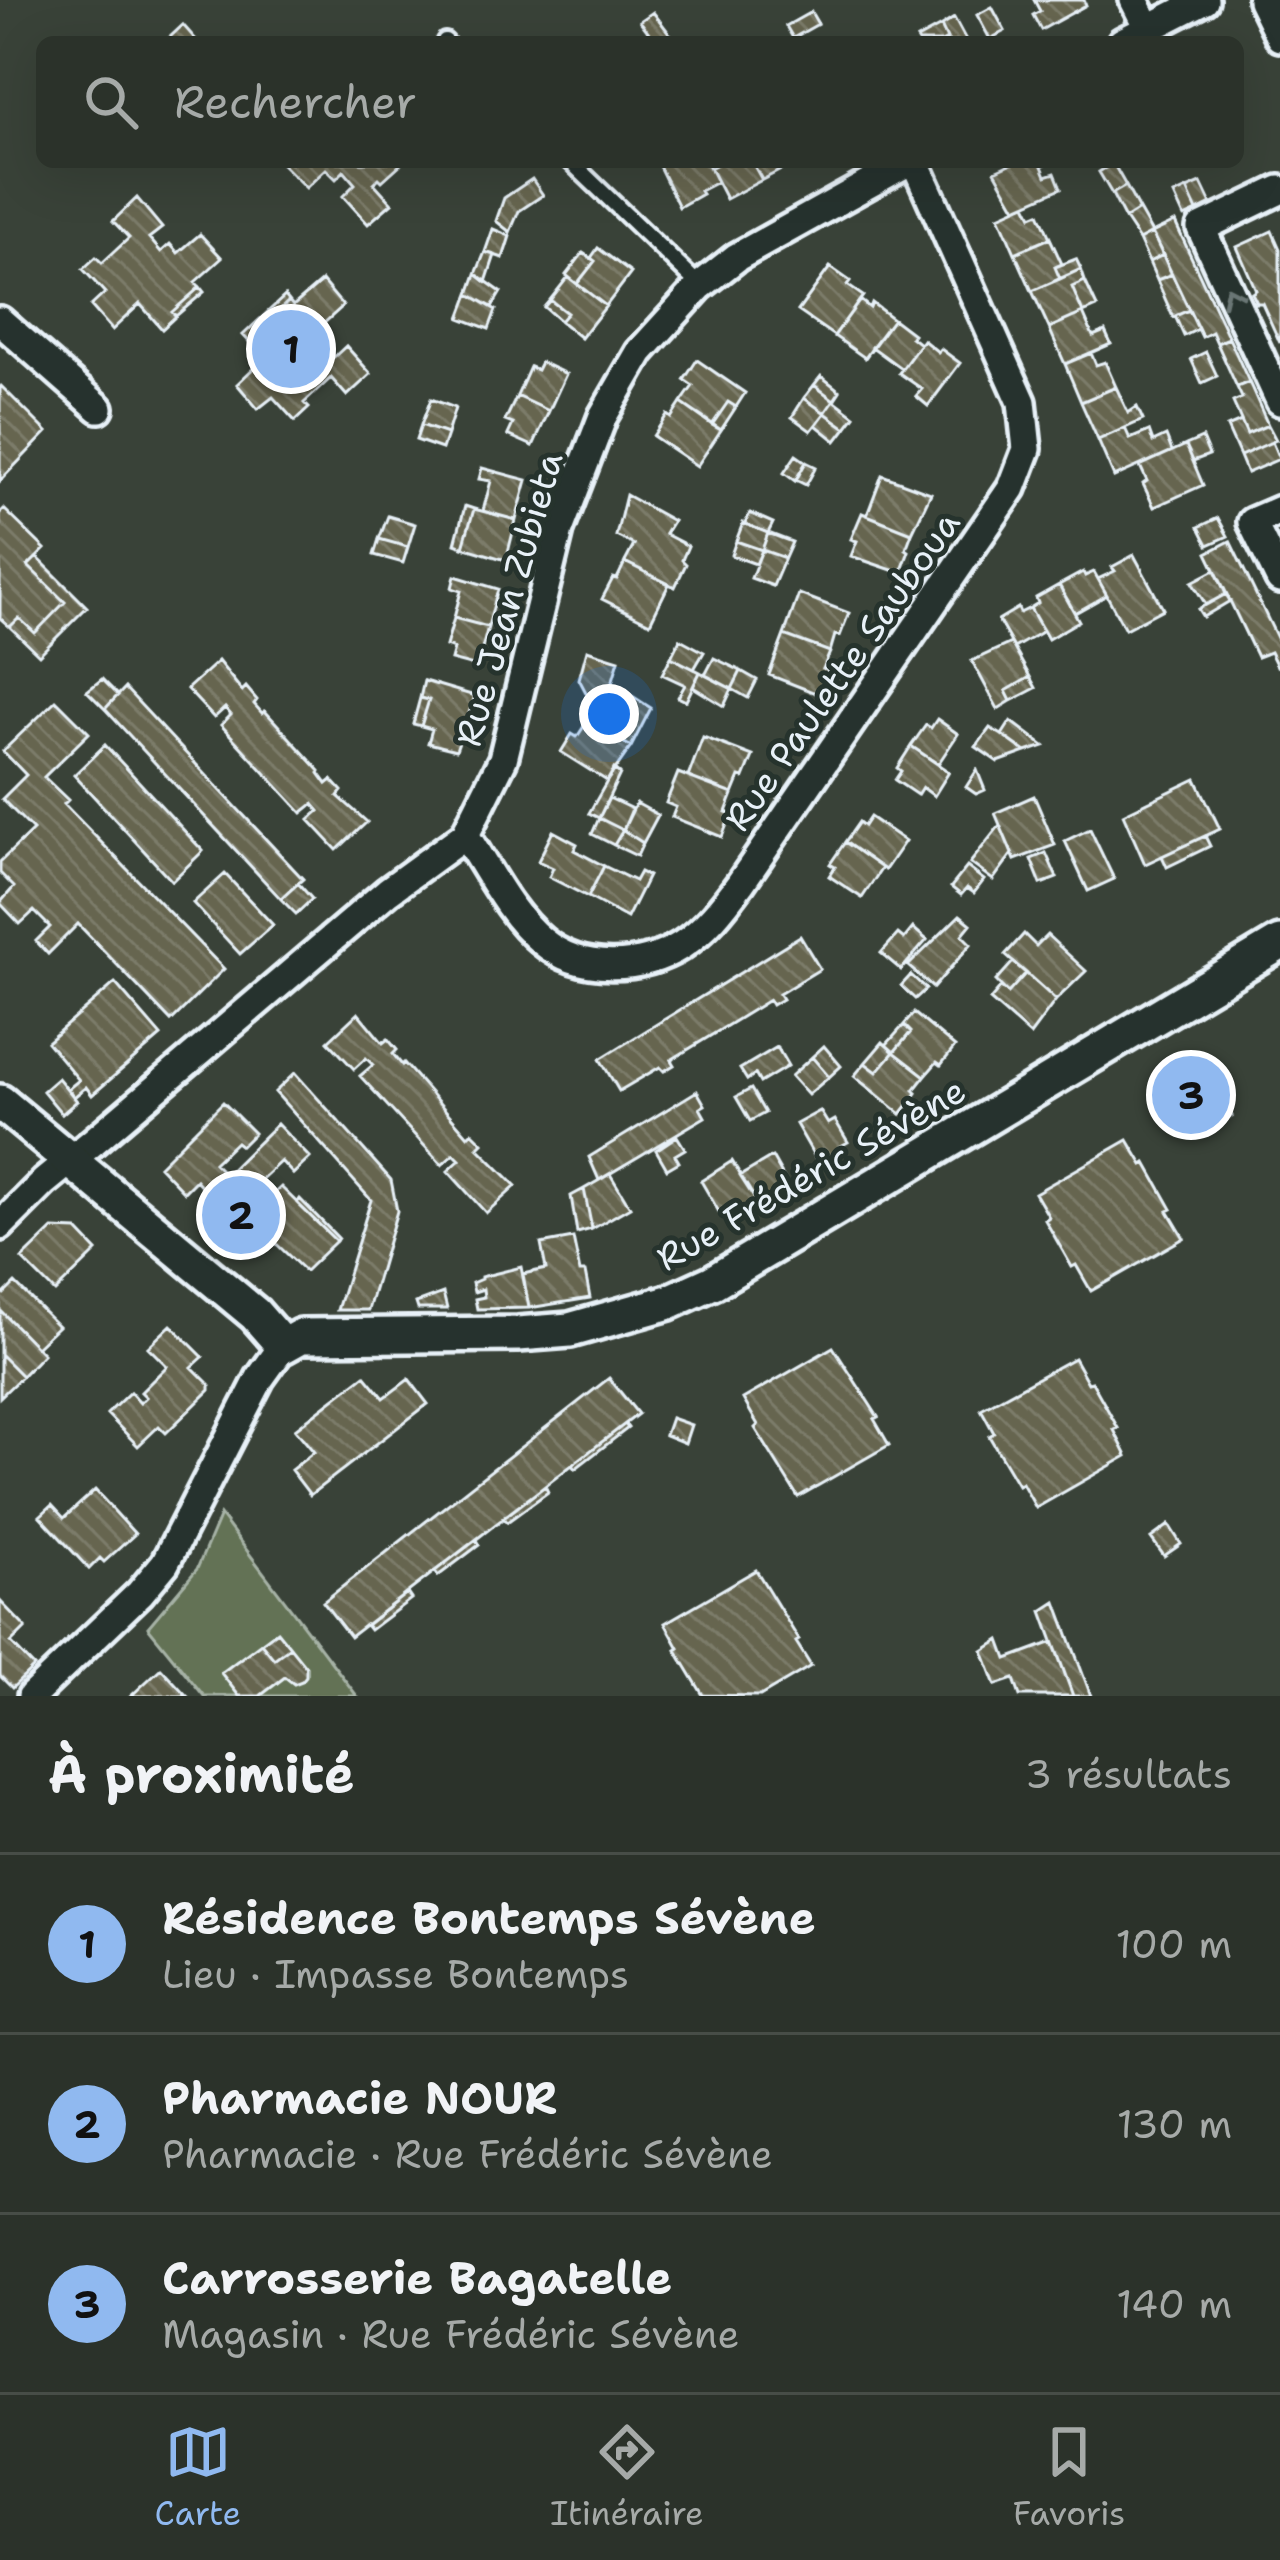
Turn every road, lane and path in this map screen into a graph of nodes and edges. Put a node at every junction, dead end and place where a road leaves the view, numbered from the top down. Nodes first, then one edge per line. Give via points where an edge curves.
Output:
1 (1134, 0) edge
2 (1204, 0) edge
3 (1262, 0) edge
4 (1148, 28) junction
5 (1133, 36) edge
6 (1280, 38) edge
7 (577, 168) edge
8 (901, 168) edge
9 (915, 168) edge
10 (1280, 190) edge
11 (700, 286) junction
12 (0, 321) edge
13 (1280, 401) edge
14 (99, 408) dead end
15 (1280, 510) edge
16 (1280, 579) edge
17 (465, 835) junction
18 (1280, 943) edge
19 (0, 1102) edge
20 (69, 1159) junction
21 (0, 1226) edge
22 (283, 1346) junction
23 (32, 1696) edge

1 - 4 street
2 - 4 street
3 - 6 street
4 - 5 street
7 - 11 lane
8 - 11 street, Rue Jean Zubieta via 737,256
9 - 17 street, Rue Paulette Sauboua via 1022,402 1027,449 1012,488 732,895 685,943 633,962 571,957 542,942 514,910
13 -> 10 street via 1201,228
11 - 17 street, Rue Jean Zubieta via 640,352 603,416 559,530 503,759
12 - 14 street
15 - 16 street via 1252,522
17 - 20 street, Rue Jean Zubieta
18 - 22 street, Rue Frédéric Sévène via 669,1302 569,1330 302,1336
19 - 20 street
20 - 21 street, Rue Jean Zubieta
20 - 22 street
22 - 23 street via 165,1563

